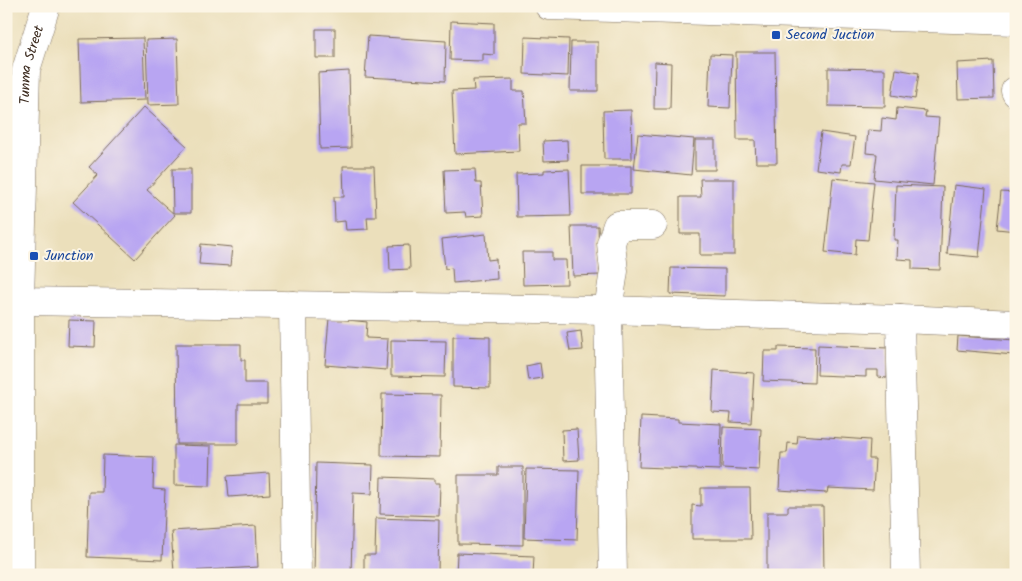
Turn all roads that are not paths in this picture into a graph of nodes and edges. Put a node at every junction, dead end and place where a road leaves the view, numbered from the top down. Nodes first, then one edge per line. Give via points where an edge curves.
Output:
1 (46, 6) edge
2 (550, 6) edge
3 (800, 10) edge
4 (1016, 21) edge
5 (15, 152) edge
6 (653, 225) dead end
7 (20, 301) junction
8 (293, 304) junction
9 (608, 310) junction
10 (900, 319) junction
11 (1016, 324) edge
12 (13, 445) edge
13 (20, 575) edge
14 (297, 575) edge
15 (613, 575) edge
16 (906, 575) edge

1 - 5 street, Tunma Street via 26,70
2 - 3 street
3 - 4 street
5 - 7 street, Tunma Street
6 - 9 street via 617,225 611,243 614,271
7 - 8 street
7 - 12 street, Tunma Street
8 - 9 street
8 - 14 street
9 - 10 street
9 - 15 street
10 - 11 street
10 - 16 street
12 - 13 street, Tunma Street

